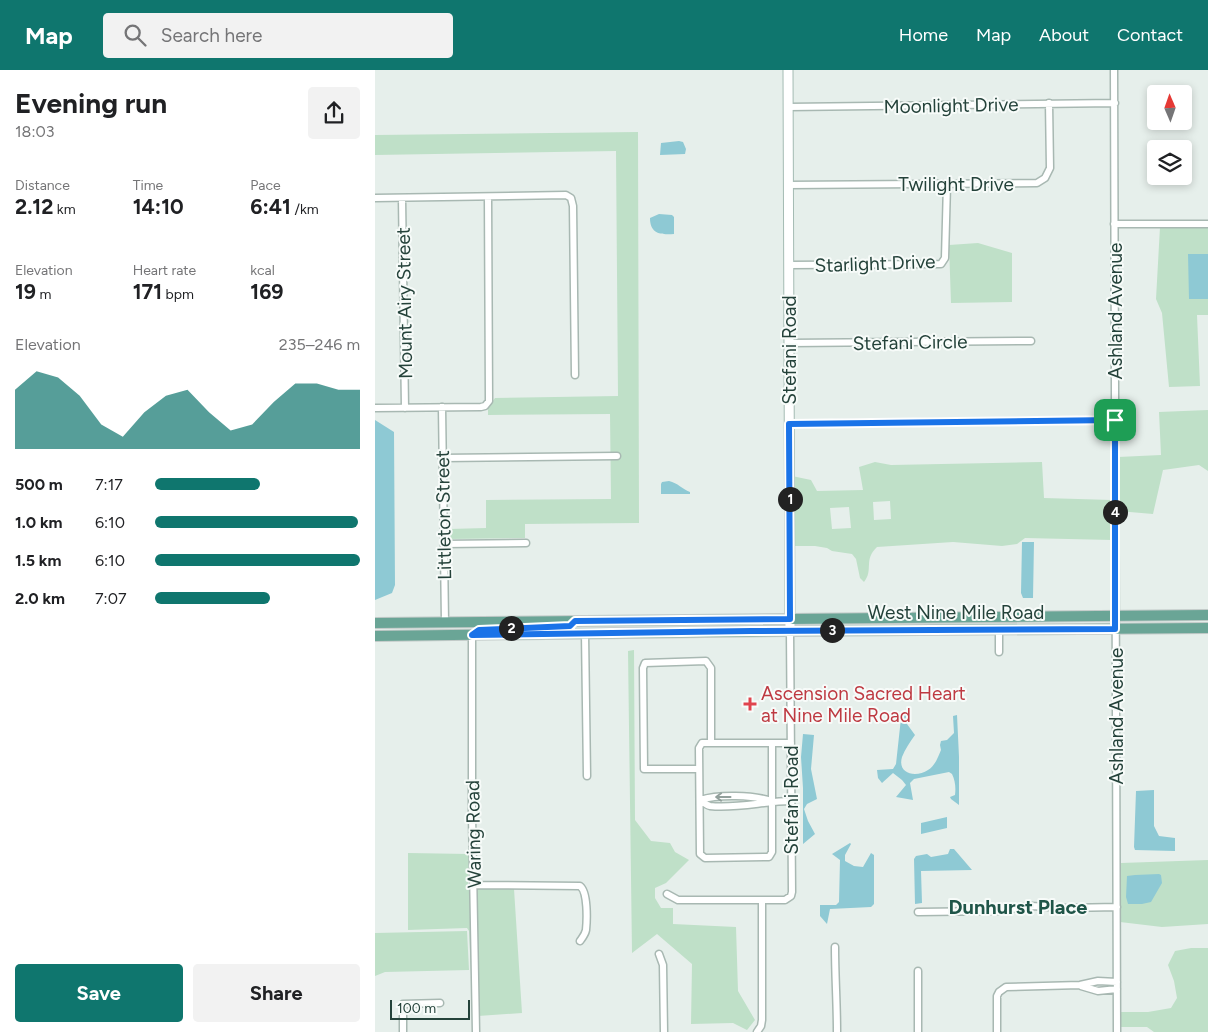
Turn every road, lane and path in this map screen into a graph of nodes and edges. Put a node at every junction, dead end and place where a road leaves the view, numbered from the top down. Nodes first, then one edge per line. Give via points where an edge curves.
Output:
1 (788, 70) edge
2 (1114, 70) edge
3 (1049, 103) junction
4 (1115, 103) junction
5 (788, 107) junction
6 (947, 184) junction
7 (788, 185) junction
8 (487, 197) junction
9 (375, 198) edge
10 (402, 198) junction
11 (1115, 224) junction
12 (1208, 224) edge
13 (789, 265) junction
14 (1031, 341) dead end
15 (789, 343) junction
16 (575, 375) dead end
17 (442, 407) junction
18 (375, 408) edge
19 (405, 408) junction
20 (1115, 420) junction
21 (789, 424) junction
22 (617, 456) dead end
23 (442, 458) junction
24 (526, 543) dead end
25 (444, 544) junction
26 (1208, 615) edge
27 (1115, 616) junction
28 (906, 618) junction
29 (790, 619) junction
30 (575, 621) junction
31 (1208, 621) edge
32 (445, 622) junction
33 (375, 623) edge
34 (1208, 628) edge
35 (999, 629) junction
36 (1115, 629) junction
37 (375, 630) edge
38 (790, 631) junction
39 (676, 632) junction
40 (585, 633) junction
41 (472, 635) junction
42 (375, 636) edge
43 (999, 652) dead end
44 (711, 743) junction
45 (772, 743) junction
46 (791, 743) junction
47 (699, 769) junction
48 (587, 776) dead end
49 (700, 800) junction
50 (772, 801) junction
51 (791, 801) junction
52 (474, 885) junction
53 (667, 894) dead end
54 (762, 900) junction
55 (1117, 907) junction
56 (917, 912) dead end
57 (580, 941) dead end
58 (835, 947) dead end
59 (659, 954) dead end
60 (918, 971) dead end
61 (1117, 982) junction
62 (1080, 985) junction
63 (1117, 990) junction
64 (441, 1003) dead end
65 (403, 1032) edge
66 (476, 1032) edge
67 (664, 1032) edge
68 (757, 1032) edge
69 (837, 1032) edge
70 (917, 1032) edge
71 (997, 1032) edge
72 (1117, 1032) edge

1 - 5 street, Stefani Road
2 - 4 street, Ashland Avenue
3 - 4 street, Moonlight Drive
3 - 5 street, Moonlight Drive
3 - 6 street, Twilight Drive via 1049,168 1041,181 1033,184
4 - 11 street, Ashland Avenue
5 - 7 street, Stefani Road
6 - 7 street, Twilight Drive
6 - 13 street, Starlight Drive via 945,258 941,264
7 - 13 street, Stefani Road
8 - 10 street
8 - 16 street via 566,195 571,198
8 - 17 street via 490,397 488,403 481,407
9 - 10 street
10 - 19 street, Mount Airy Street
11 - 12 street
11 - 20 street, Ashland Avenue
13 - 15 street, Stefani Road
14 - 15 street, Stefani Circle
15 - 21 street, Stefani Road
17 - 19 street
17 - 23 street, Littleton Street
18 - 19 street
20 - 21 street
20 - 27 street, Ashland Avenue
21 - 29 street, Stefani Road
22 - 23 street
23 - 25 street, Littleton Street
24 - 25 street
25 - 32 street, Littleton Street
26 - 27 main road, West Nine Mile Road
27 - 28 main road, West Nine Mile Road
27 - 35 main road via 1111,622 1016,623
27 - 36 street, Ashland Avenue
28 - 29 main road, West Nine Mile Road
28 - 38 main road via 896,623 802,624
29 - 30 main road, West Nine Mile Road
29 - 38 street, Stefani Road
29 - 39 main road via 784,624 683,627
30 - 32 main road, West Nine Mile Road
30 - 41 main road via 570,626 479,630
31 - 36 main road via 1123,622
32 - 33 main road, West Nine Mile Road
32 - 37 main road via 426,630
34 - 36 main road, West Nine Mile Road
35 - 36 main road, West Nine Mile Road
35 - 38 main road, West Nine Mile Road
35 - 43 street
36 - 55 street, Ashland Avenue
38 - 39 main road, West Nine Mile Road
38 - 46 street, Stefani Road
39 - 40 main road, West Nine Mile Road
40 - 41 main road, West Nine Mile Road
40 - 48 street
41 - 42 main road, West Nine Mile Road
41 - 52 street, Waring Road
44 - 45 street
44 - 47 street via 702,743 699,748
44 - 47 street via 711,668 706,661 645,663 644,769
45 - 46 street
45 - 50 street
46 - 51 street, Stefani Road
47 - 49 street
49 - 50 street via 759,797
49 - 50 street via 700,854 705,858 769,857 772,852
50 - 51 street
51 - 54 street, Stefani Road via 792,892 785,900
52 - 57 street via 580,886 586,895 586,930
52 - 66 street, Waring Road
53 - 54 street via 678,900
54 - 68 street via 762,1020
55 - 56 street via 1031,906 998,911
55 - 61 street, Ashland Avenue
58 - 69 street
59 - 67 street via 663,965
60 - 70 street
61 - 62 street via 1098,981
61 - 63 street, Ashland Avenue
62 - 63 street via 1098,991
62 - 71 street via 1002,989 996,1000
63 - 72 street, Ashland Avenue
64 - 65 street via 403,1004

